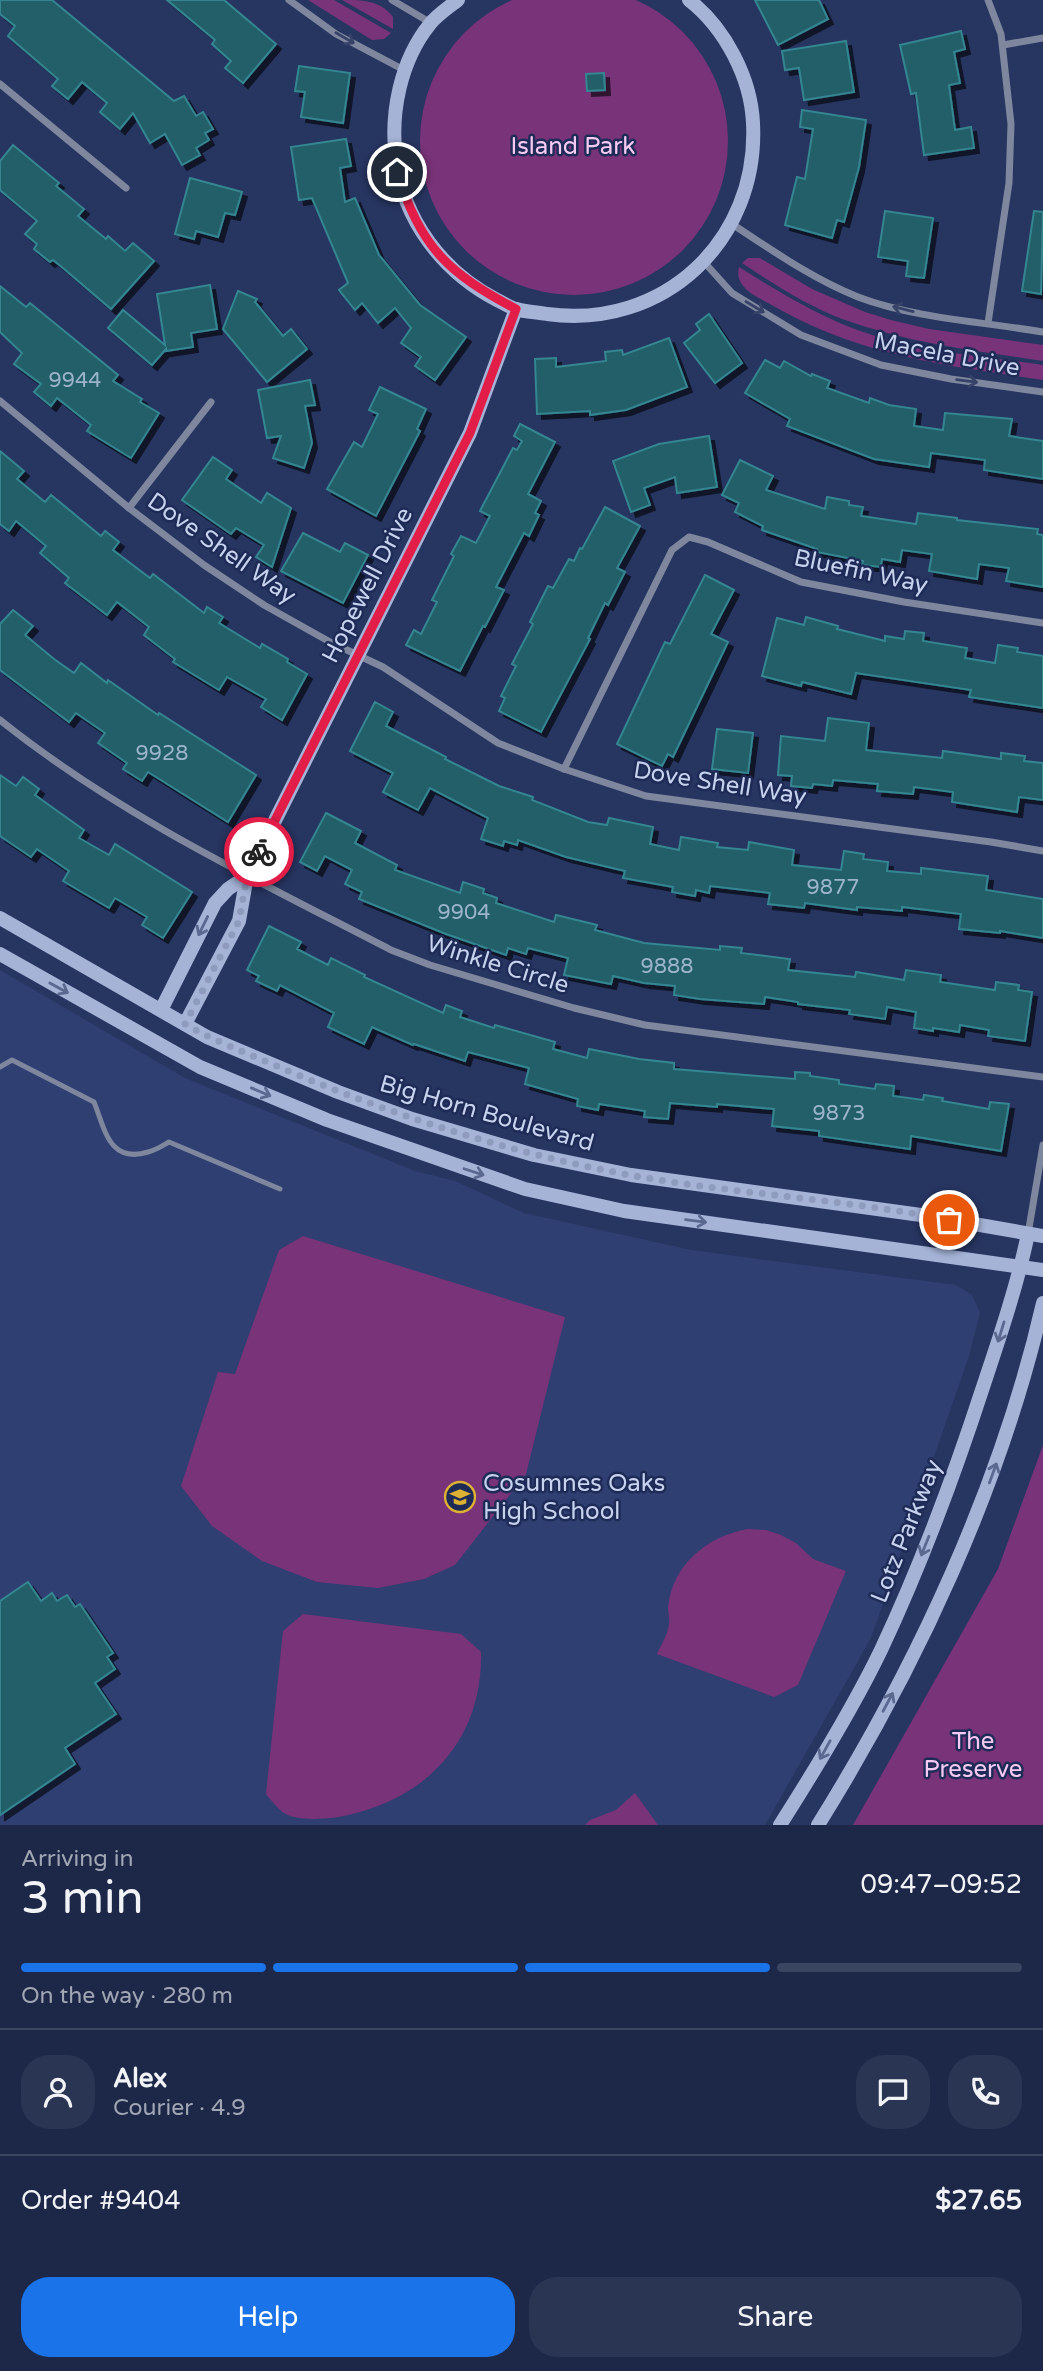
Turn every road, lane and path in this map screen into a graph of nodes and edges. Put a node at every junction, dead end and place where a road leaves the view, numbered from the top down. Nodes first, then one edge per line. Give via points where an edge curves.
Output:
1 (289, 0) edge
2 (392, 0) edge
3 (458, 0) edge
4 (988, 0) edge
5 (696, 2) edge
6 (431, 23) junction
7 (1043, 38) edge
8 (1003, 45) junction
9 (404, 70) junction
10 (0, 83) edge
11 (126, 188) dead end
12 (732, 224) junction
13 (704, 262) junction
14 (516, 309) junction
15 (988, 323) junction
16 (1043, 332) edge
17 (1043, 392) edge
18 (0, 401) edge
19 (211, 402) dead end
20 (129, 508) junction
21 (1043, 623) edge
22 (357, 654) junction
23 (0, 720) edge
24 (564, 769) junction
25 (1043, 852) edge
26 (247, 876) junction
27 (0, 918) edge
28 (0, 954) edge
29 (161, 1010) junction
30 (185, 1024) junction
31 (0, 1066) edge
32 (1043, 1077) edge
33 (1043, 1145) edge
34 (280, 1189) dead end
35 (1036, 1235) edge
36 (1021, 1266) junction
37 (1043, 1270) edge
38 (1043, 1303) edge
39 (780, 1825) edge
40 (818, 1825) edge

1 -> 9 street via 337,34
2 - 6 street
3 - 6 street
4 - 8 street
5 - 12 street via 736,61 752,111 754,150 747,188
6 - 9 street
7 - 8 street
8 - 15 street via 1011,124 1009,183
9 - 14 street via 393,141 408,206 429,243 454,271
10 - 11 street
12 - 13 street
15 -> 12 street, Macela Drive via 933,316 860,298 793,264
13 - 14 street via 665,292 608,314 566,316
13 -> 17 street, Macela Drive via 732,293 801,335 881,365
14 - 22 street, Hopewell Drive via 470,433
15 - 16 street, Macela Drive
18 - 20 street, Dove Shell Way
19 - 20 street
20 - 22 street, Dove Shell Way via 264,605
21 - 24 street, Bluefin Way via 801,582 689,537 672,550
22 - 24 street, Dove Shell Way via 498,743
22 - 26 street, Hopewell Drive
23 - 26 street, Winkle Circle via 159,830
24 - 25 street, Dove Shell Way via 646,796
26 -> 29 street, Hopewell Drive via 215,903
26 - 30 street, Hopewell Drive via 239,921
26 - 32 street, Winkle Circle via 391,950 430,965 645,1026
27 - 29 street, Big Horn Boulevard
28 -> 36 street via 201,1067 327,1120 525,1189 624,1211
29 - 30 street, Big Horn Boulevard
30 - 35 street, Big Horn Boulevard via 338,1092 534,1155 631,1175
31 - 34 lane via 12,1060 23,1064 94,1102 107,1137 122,1153 152,1152 169,1142
33 - 35 street
35 - 36 street, Lotz Parkway
36 - 37 street
36 -> 39 street, Lotz Parkway via 960,1460 904,1598 880,1652
40 -> 38 street via 908,1664 958,1557 995,1470

